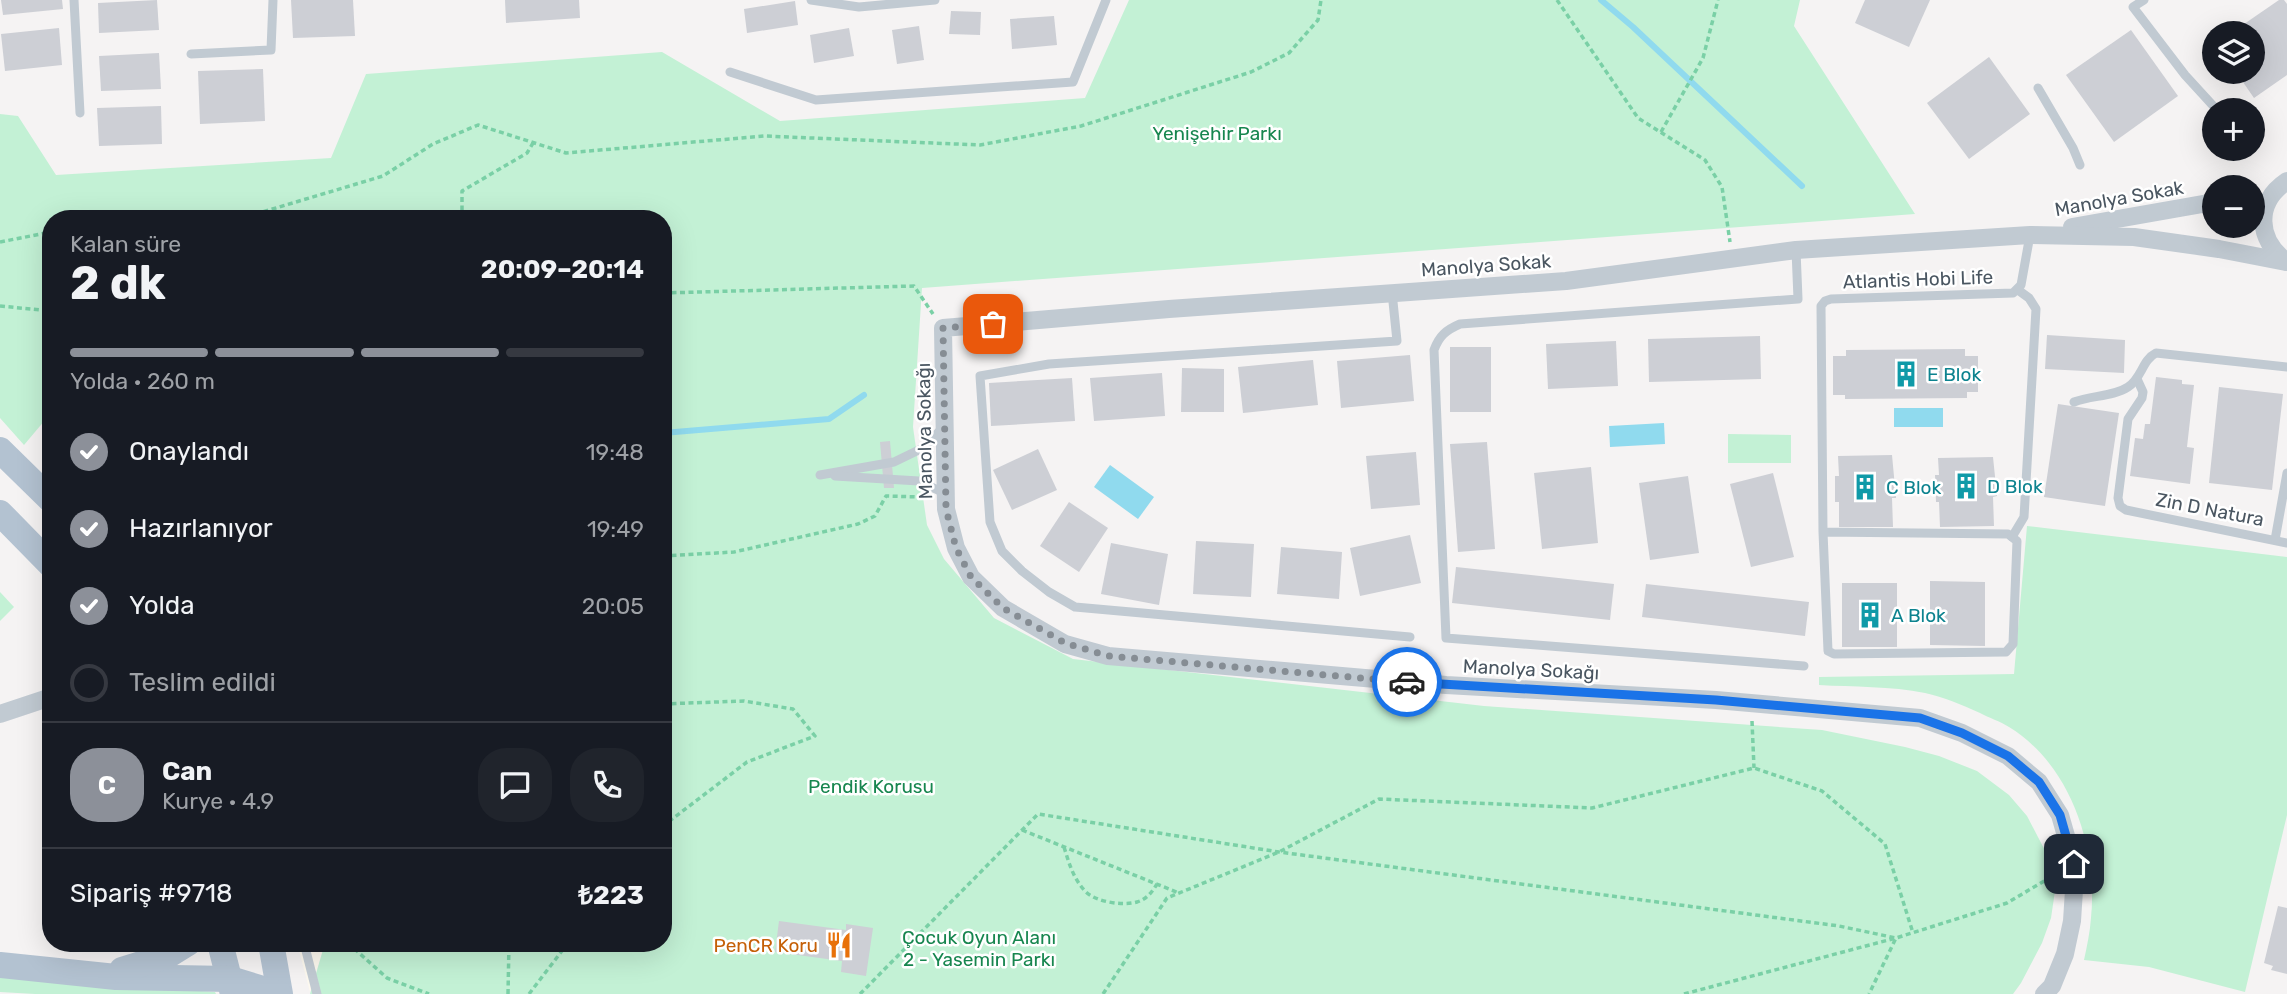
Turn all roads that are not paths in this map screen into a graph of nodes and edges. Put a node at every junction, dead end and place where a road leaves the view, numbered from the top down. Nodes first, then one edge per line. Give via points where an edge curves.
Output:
1 (74, 0) edge
2 (273, 0) edge
3 (811, 0) edge
4 (935, 0) edge
5 (1106, 0) edge
6 (2144, 0) edge
7 (191, 54) dead end
8 (730, 72) dead end
9 (2038, 89) dead end
10 (2206, 98) edge
11 (80, 113) dead end
12 (2080, 165) dead end
13 (2281, 186) edge
14 (2202, 204) edge
15 (2031, 235) junction
16 (1796, 250) junction
17 (2287, 262) edge
18 (2018, 290) junction
19 (1392, 292) junction
20 (943, 328) joint
21 (2287, 367) edge
22 (2137, 379) junction
23 (2074, 402) dead end
24 (944, 425) junction
25 (0, 450) edge
26 (2287, 473) edge
27 (42, 491) edge
28 (946, 494) junction
29 (0, 513) edge
30 (1823, 532) junction
31 (2012, 537) junction
32 (2274, 540) junction
33 (2287, 543) edge
34 (42, 556) edge
35 (1410, 637) dead end
36 (1804, 666) dead end
37 (42, 700) edge
38 (0, 714) edge
39 (173, 952) edge
40 (223, 952) edge
41 (273, 952) edge
42 (306, 952) edge
43 (0, 965) edge
44 (94, 975) junction
45 (232, 986) edge
46 (280, 994) edge
47 (317, 994) edge
48 (2044, 994) edge

1 - 11 lane
2 - 7 lane via 271,50
3 - 4 lane via 859,7
5 - 8 lane via 1073,82 816,100
6 - 10 lane via 2133,7
9 - 12 lane
13 - 17 street via 2270,196 2263,225 2274,252
14 - 15 street, Manolya Sokak
15 - 16 street, Manolya Sokak
15 - 17 street, Manolya Sokak via 2134,237
15 - 18 lane, Atlantis Hobi Life
16 - 19 street, Manolya Sokak via 1566,281
16 - 36 lane via 1798,299 1460,324 1438,339 1434,350 1446,638
18 - 30 lane, Atlantis Hobi Life via 1825,301 1821,306
18 - 31 lane via 2036,309 2025,513
19 - 20 street, Manolya Sokak
19 - 35 lane via 1397,341 1049,364 980,376 990,522 1003,551 1049,592 1075,607
20 - 24 street, Manolya Sokağı
21 - 22 lane via 2160,352 2148,358
22 - 23 lane via 2122,390
22 - 32 lane, Zin D Natura via 2142,398 2128,419 2118,502 2126,510
24 - 28 street, Manolya Sokağı
24 - 28 lane via 925,447 894,462 820,475 919,481
25 - 27 main road
26 - 32 lane
28 - 48 street, Manolya Sokağı via 956,548 971,577 1003,608 1037,628 1065,643 1108,656 1920,718 1962,733 2008,756 2039,782 2060,815 2074,864 2072,921 2065,954
29 - 34 main road
30 - 31 lane via 2002,532
30 - 31 lane, Atlantis Hobi Life via 1826,647 1834,654 2009,650 2013,644 2017,541
32 - 33 lane, Zin D Natura
37 - 38 street
39 - 44 main road
40 - 45 main road
41 - 46 main road
42 - 47 lane
43 - 44 main road
44 - 45 main road
45 - 46 main road

